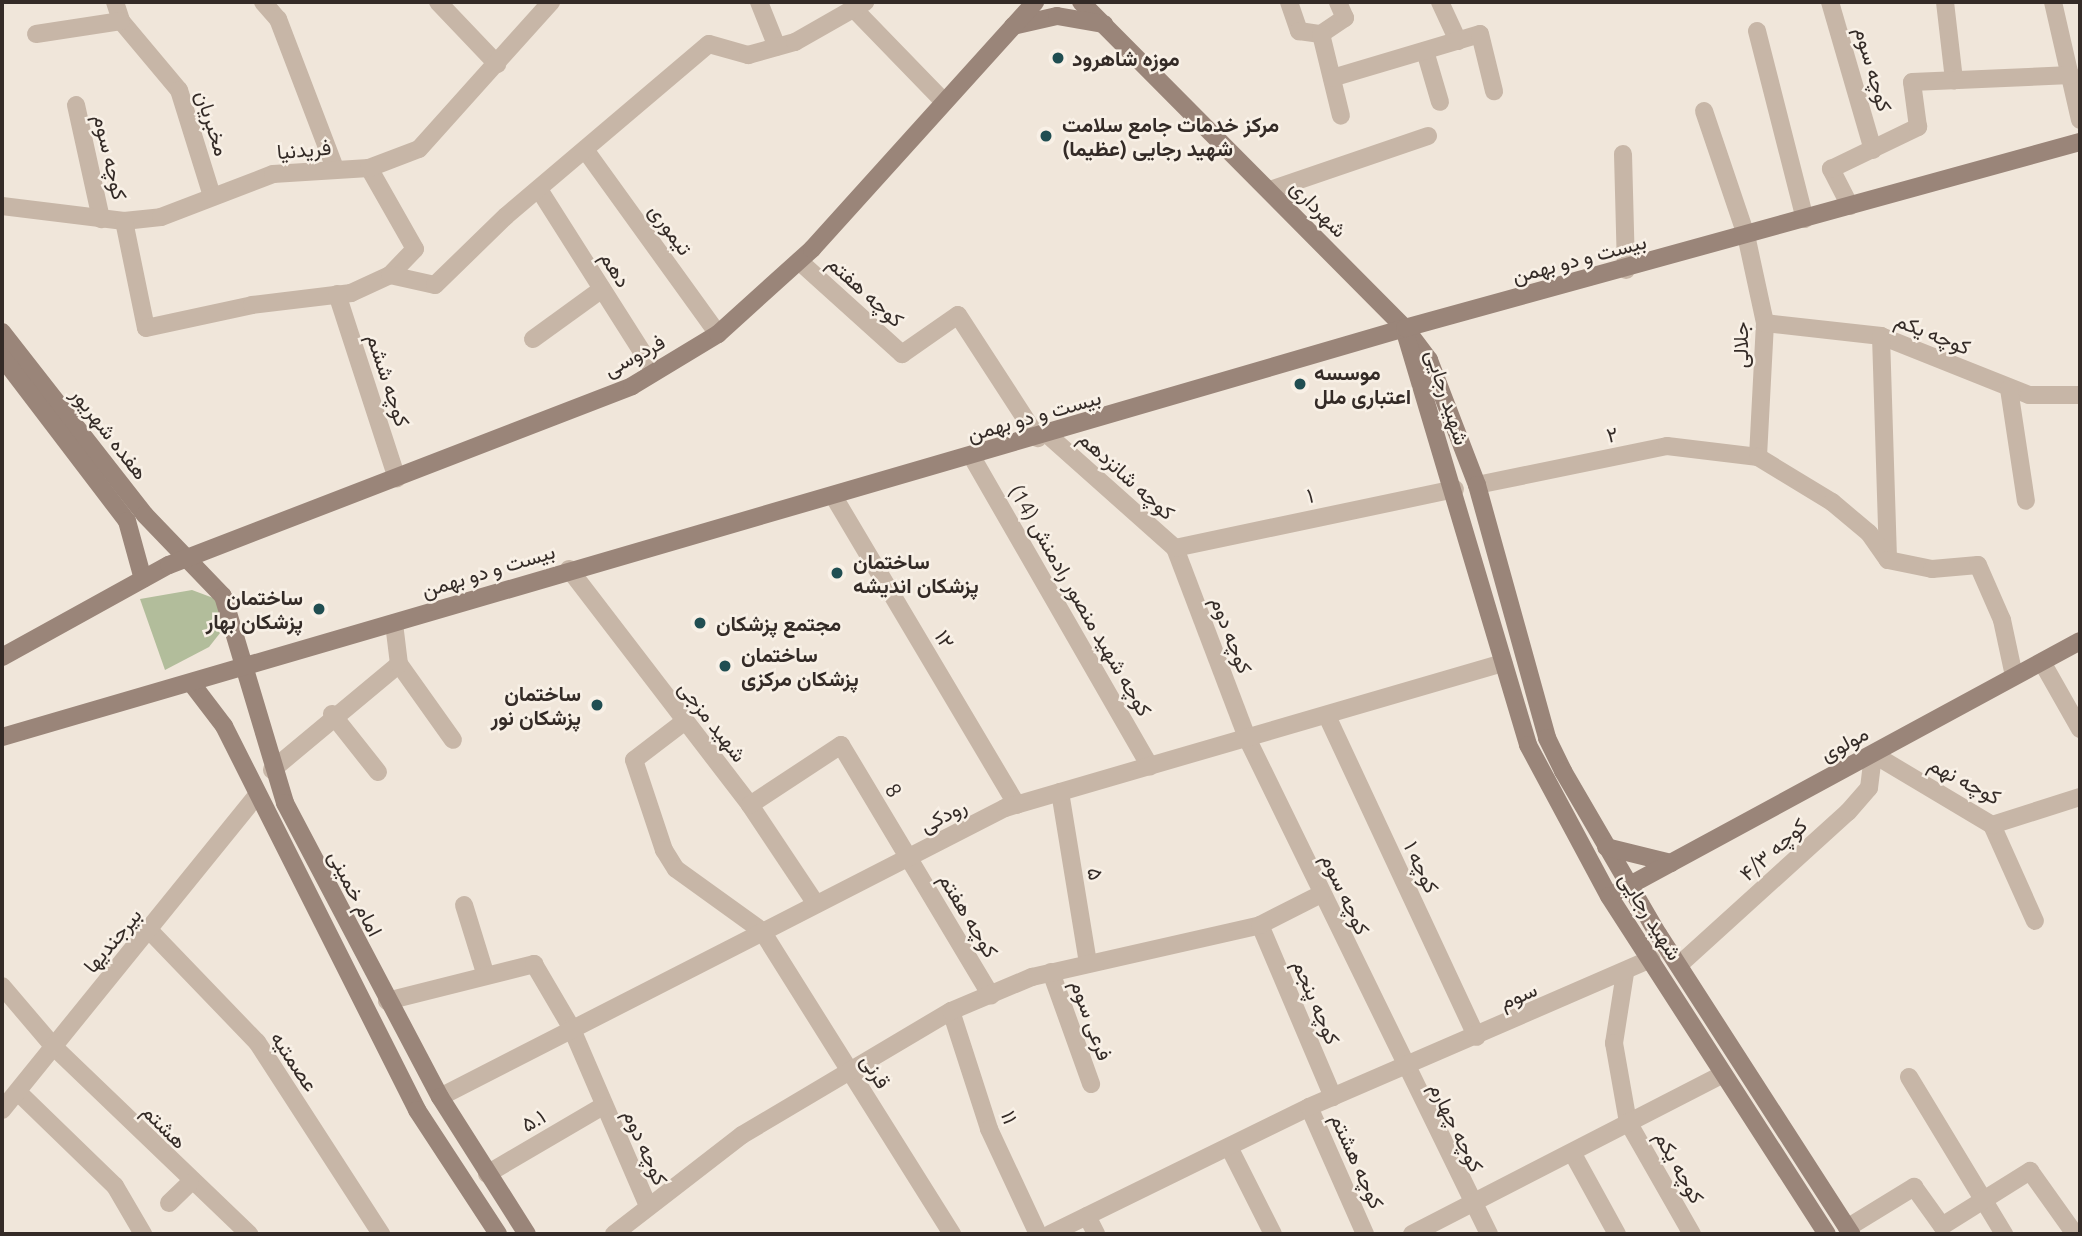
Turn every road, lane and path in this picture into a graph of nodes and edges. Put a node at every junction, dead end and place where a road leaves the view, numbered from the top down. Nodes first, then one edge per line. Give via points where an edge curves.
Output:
1 (115, 2) edge
2 (263, 2) edge
3 (438, 2) edge
4 (551, 2) edge
5 (760, 2) edge
6 (1035, 2) edge
7 (1081, 2) edge
8 (1289, 2) edge
9 (1338, 2) edge
10 (1440, 2) edge
11 (1830, 2) edge
12 (1945, 2) edge
13 (2053, 2) edge
14 (859, 5) edge
15 (121, 20) junction
16 (1104, 24) junction
17 (1013, 26) junction
18 (1757, 31) dead end
19 (36, 34) dead end
20 (1321, 34) junction
21 (1458, 41) junction
22 (777, 47) junction
23 (1424, 51) junction
24 (497, 64) junction
25 (2071, 75) junction
26 (1332, 78) junction
27 (1954, 80) junction
28 (1494, 91) dead end
29 (944, 102) junction
30 (1440, 102) dead end
31 (76, 105) dead end
32 (1704, 111) dead end
33 (1341, 116) dead end
34 (2080, 120) edge
35 (1429, 136) dead end
36 (2080, 142) edge
37 (1873, 150) junction
38 (586, 151) junction
39 (1623, 154) dead end
40 (335, 168) junction
41 (369, 168) junction
42 (1270, 190) junction
43 (540, 191) junction
44 (212, 195) junction
45 (2, 206) edge
46 (1850, 206) junction
47 (101, 219) junction
48 (1805, 219) junction
49 (124, 221) junction
50 (1746, 235) junction
51 (799, 261) junction
52 (1626, 270) junction
53 (390, 275) junction
54 (602, 289) junction
55 (337, 294) junction
56 (1765, 323) junction
57 (1405, 328) junction
58 (2, 332) edge
59 (718, 334) junction
60 (1881, 336) junction
61 (533, 339) dead end
62 (2, 357) edge
63 (654, 372) junction
64 (2009, 389) junction
65 (2080, 395) edge
66 (1043, 437) junction
67 (972, 457) junction
68 (1758, 457) junction
69 (397, 479) junction
70 (1476, 485) junction
71 (1455, 489) junction
72 (834, 497) junction
73 (2026, 501) dead end
74 (1175, 548) junction
75 (188, 557) junction
76 (1888, 560) junction
77 (569, 569) junction
78 (143, 579) junction
79 (394, 623) junction
80 (2080, 641) edge
81 (2, 655) edge
82 (2042, 662) junction
83 (1503, 663) junction
84 (399, 664) junction
85 (243, 669) junction
86 (2014, 676) junction
87 (192, 684) junction
88 (332, 714) junction
89 (1327, 716) junction
90 (685, 721) junction
91 (2080, 729) edge
92 (2, 737) edge
93 (1247, 738) junction
94 (453, 740) dead end
95 (1873, 754) junction
96 (1150, 766) junction
97 (272, 770) junction
98 (378, 772) dead end
99 (1060, 792) junction
100 (2080, 797) edge
101 (255, 798) junction
102 (750, 805) junction
103 (1017, 805) junction
104 (1992, 825) junction
105 (1606, 847) junction
106 (908, 858) junction
107 (1671, 863) junction
108 (1629, 886) junction
109 (1321, 894) junction
110 (1609, 896) junction
111 (816, 904) junction
112 (464, 905) dead end
113 (2035, 922) dead end
114 (1260, 925) junction
115 (150, 931) junction
116 (762, 931) junction
117 (1651, 959) junction
118 (1088, 963) junction
119 (1679, 965) junction
120 (1051, 972) junction
121 (485, 973) junction
122 (1625, 973) junction
123 (2, 986) edge
124 (991, 996) junction
125 (387, 1001) junction
126 (951, 1011) junction
127 (570, 1027) junction
128 (1477, 1037) junction
129 (53, 1046) junction
130 (848, 1068) junction
131 (1403, 1069) junction
132 (1723, 1074) junction
133 (1909, 1077) dead end
134 (1091, 1084) dead end
135 (18, 1092) junction
136 (440, 1097) junction
137 (1333, 1097) junction
138 (603, 1106) junction
139 (1309, 1107) junction
140 (2, 1110) edge
141 (1629, 1122) junction
142 (1229, 1147) junction
143 (1573, 1154) junction
144 (487, 1174) junction
145 (190, 1182) junction
146 (1982, 1200) junction
147 (169, 1203) dead end
148 (1470, 1205) junction
149 (648, 1206) junction
150 (1087, 1216) junction
151 (1945, 1230) edge
152 (1849, 1231) edge
153 (143, 1234) edge
154 (249, 1234) edge
155 (381, 1234) edge
156 (498, 1234) edge
157 (527, 1234) edge
158 (614, 1234) edge
159 (953, 1234) edge
160 (1038, 1234) edge
161 (1050, 1234) edge
162 (1096, 1234) edge
163 (1273, 1234) edge
164 (1365, 1234) edge
165 (1412, 1234) edge
166 (1489, 1234) edge
167 (1617, 1234) edge
168 (1692, 1234) edge
169 (1827, 1234) edge
170 (2004, 1234) edge
171 (2075, 1234) edge

1 - 15 street, مخبریان
2 - 40 street via 288,43
3 - 24 street
4 - 24 street, فریدنیا
5 - 22 street
6 - 17 main road, فردوسی
7 - 16 main road, شهرداری
8 - 20 street via 1299,31
9 - 20 street via 1345,18
10 - 21 street
11 - 37 street, کوچه سوم
12 - 27 street
13 - 25 street
14 - 22 street
14 - 29 street
15 - 19 street
15 - 44 street, مخبریان via 179,90
16 - 17 main road via 1057,16
16 - 42 main road, شهرداری
17 - 29 main road, فردوسی
18 - 48 street
20 - 26 street
21 - 23 street
21 - 28 street via 1480,34
22 - 38 street via 748,55 709,44
23 - 26 street
23 - 30 street
24 - 41 street, فریدنیا via 419,149
25 - 27 street
25 - 34 street
26 - 33 street
27 - 37 street via 1912,82 1918,127
29 - 51 main road, فردوسی
31 - 47 street, کوچه سوم
32 - 50 street, جلالی
35 - 42 street
36 - 46 main road, بیست و دو بهمن
37 - 46 street via 1831,169
38 - 43 street
38 - 59 street, تیموری
39 - 52 street
40 - 41 street, فریدنیا
40 - 44 street, فریدنیا via 272,174
41 - 53 street via 415,249
42 - 57 main road, شهرداری
43 - 53 street via 435,285
43 - 54 street, دهم
44 - 49 street, فریدنیا via 161,217
45 - 47 street, فریدنیا
46 - 48 main road, بیست و دو بهمن
47 - 49 street, فریدنیا
48 - 50 main road, بیست و دو بهمن
49 - 55 street via 146,328
50 - 52 main road, بیست و دو بهمن
50 - 56 street, جلالی
51 - 59 main road, فردوسی
51 - 66 street, کوچه هفتم via 902,354 958,314
52 - 57 main road, بیست و دو بهمن
53 - 55 street
54 - 61 street
54 - 63 street, دهم
55 - 69 street, کوچه ششم
56 - 60 street, کوچه یکم
56 - 68 street, جلالی
57 - 66 main road, بیست و دو بهمن
57 - 70 main road, شهید رجایی via 1429,360
57 - 71 main road, شهید رجایی via 1409,360
58 - 75 main road, هفده شهریور via 145,514
59 - 63 main road, فردوسی
60 - 64 street, کوچه یکم
60 - 76 street
62 - 78 main road, هفده شهریور via 127,520
63 - 69 main road, فردوسی
64 - 65 street, کوچه یکم
64 - 73 street
66 - 67 main road, بیست و دو بهمن
66 - 74 street, کوچه شانزدهم
67 - 72 main road, بیست و دو بهمن
67 - 96 street, کوچه شهید منصور رادمنش (14)
68 - 70 street, ۲ via 1667,446
68 - 76 street via 1832,502 1869,533
69 - 75 main road, فردوسی
70 - 105 main road, شهید رجایی via 1547,738
71 - 74 street, ۱
71 - 83 main road, شهید رجایی
72 - 77 main road, بیست و دو بهمن
72 - 103 street, ۱۲
74 - 93 street, کوچه دوم
75 - 78 main road, فردوسی
75 - 85 main road, امام خمینی via 223,596
76 - 86 street via 1932,569 1978,565 2002,620
77 - 79 main road, بیست و دو بهمن
77 - 90 street, شهید مزجی
78 - 81 main road
79 - 84 street
79 - 85 main road, بیست و دو بهمن
80 - 82 main road, مولوی
82 - 86 main road, مولوی
82 - 91 street
83 - 89 street, رودکی
83 - 110 main road, شهید رجایی via 1528,745
84 - 88 street
84 - 94 street
85 - 87 main road, بیست و دو بهمن
85 - 97 main road, امام خمینی
86 - 95 main road, مولوی
87 - 92 main road, بیست و دو بهمن
87 - 101 main road via 224,726
88 - 97 street
88 - 98 street
89 - 93 street, رودکی
89 - 128 street, ۱ کوچه
90 - 102 street, شهید مزجی
90 - 116 street via 634,760 646,808 676,869
93 - 96 street, رودکی
93 - 109 street, کوچه سوم
95 - 104 street, کوچه نهم
95 - 107 main road, مولوی
95 - 119 street, کوچه ۴/۳ via 1869,788 1848,812
96 - 99 street, رودکی
97 - 125 main road, امام خمینی
99 - 103 street, رودکی
99 - 118 street, ۵
100 - 104 street, کوچه نهم
101 - 115 street, بیرجندیها
101 - 156 main road via 417,1110
102 - 106 street, 8 via 841,745
102 - 111 street, شهید مزجی
103 - 106 street, رودکی
104 - 113 street
105 - 107 main road
105 - 108 main road, شهید رجایی
106 - 111 street, رودکی
106 - 124 street, کوچه هفتم
107 - 108 main road, مولوی
108 - 110 main road, مولوی
108 - 119 main road, شهید رجایی
109 - 114 street
109 - 131 street, کوچه سوم
110 - 117 main road, شهید رجایی
111 - 116 street, رودکی
112 - 121 street
114 - 118 street via 1190,946
114 - 137 street, کوچه پنجم
115 - 129 street, بیرجندیها
115 - 155 street, عصمتیه via 257,1042
116 - 127 street, رودکی
116 - 130 street, قرنی
117 - 122 street, سوم
117 - 132 main road, شهید رجایی
118 - 120 street
119 - 152 main road, شهید رجایی
120 - 124 street
120 - 134 street, فرعی سوم
121 - 125 street
121 - 127 street, کوچه دوم via 534,964
122 - 128 street, سوم
122 - 141 street via 1615,1043
123 - 129 street, هشتم
124 - 126 street
125 - 136 main road, امام خمینی
126 - 130 street
126 - 160 street, ۱۱ via 989,1129
127 - 136 street, رودکی
127 - 138 street, کوچه دوم
128 - 131 street, سوم
129 - 135 street, بیرجندیها
129 - 145 street, هشتم
130 - 149 street via 742,1135
130 - 159 street, قرنی
131 - 137 street, سوم
131 - 148 street, کوچه چهارم
132 - 141 street
132 - 169 main road, شهید رجایی
133 - 146 street
135 - 140 street, بیرجندیها
135 - 153 street via 116,1186
136 - 144 main road, امام خمینی
137 - 139 street, سوم
138 - 144 street, ۵.۱
138 - 149 street, کوچه دوم
139 - 142 street, سوم
139 - 164 street, کوچه هشتم
141 - 143 street
141 - 168 street, کوچه یکم
142 - 150 street, سوم
142 - 163 street
143 - 148 street
143 - 167 street
144 - 157 main road, امام خمینی
145 - 147 street
145 - 154 street, هشتم
146 - 151 street
146 - 170 street
146 - 171 street via 2030,1171
148 - 165 street
148 - 166 street, کوچه چهارم
149 - 158 street
150 - 161 street, سوم
150 - 162 street
151 - 152 street via 1914,1187

